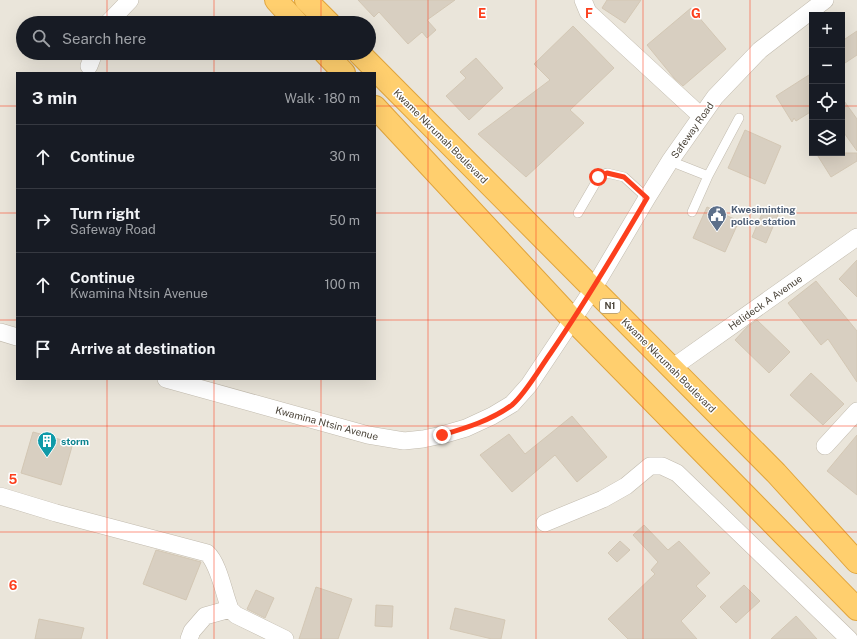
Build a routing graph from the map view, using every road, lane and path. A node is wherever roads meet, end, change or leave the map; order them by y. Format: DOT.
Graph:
graph roads {
  1 [pos="130,0"];
  2 [pos="276,0"];
  3 [pos="306,0"];
  4 [pos="583,0"];
  5 [pos="825,0"];
  6 [pos="115,16"];
  7 [pos="291,16"];
  8 [pos="322,16"];
  9 [pos="332,60"];
  10 [pos="366,60"];
  11 [pos="343,72"];
  12 [pos="376,108"];
  13 [pos="701,116"];
  14 [pos="740,118"];
  15 [pos="670,161"];
  16 [pos="708,176"];
  17 [pos="647,198"];
  18 [pos="692,212"];
  19 [pos="578,213"];
  20 [pos="857,237"];
  21 [pos="593,289"];
  22 [pos="573,320"];
  23 [pos="0,332"];
  24 [pos="16,337"];
  25 [pos="672,368"];
  26 [pos="170,380"];
  27 [pos="857,411"];
  28 [pos="825,446"];
  29 [pos="0,496"];
  30 [pos="545,523"];
  31 [pos="857,562"];
  32 [pos="230,609"];
  33 [pos="857,610"];
  34 [pos="189,639"];
  35 [pos="285,639"];
  36 [pos="848,639"];
  1 -- 6 [label="street"];
  2 -- 7 [label="highway"];
  3 -- 8 [label="highway"];
  4 -- 13 [label="street"];
  5 -- 13 [label="street, Safeway Road"];
  9 -- 11 [label="highway"];
  10 -- 21 [label="highway, Kwame Nkrumah Boulevard / N1"];
  12 -- 22 [label="highway"];
  13 -- 15 [label="street, Safeway Road"];
  14 -- 16 [label="lane"];
  15 -- 16 [label="lane"];
  15 -- 17 [label="street, Safeway Road"];
  16 -- 18 [label="lane"];
  17 -- 19 [label="lane"];
  17 -- 21 [label="street, Safeway Road"];
  20 -- 25 [label="street, Helideck A Avenue"];
  21 -- 22 [label="street, Kwamina Ntsin Avenue"];
  21 -- 25 [label="highway, Kwame Nkrumah Boulevard / N1"];
  22 -- 26 [label="street, Kwamina Ntsin Avenue"];
  22 -- 33 [label="highway"];
  23 -- 24 [label="street"];
  25 -- 31 [label="highway, Kwame Nkrumah Boulevard / N1"];
  27 -- 28 [label="street"];
  29 -- 32 [label="street"];
  30 -- 36 [label="street"];
  32 -- 34 [label="street"];
  32 -- 35 [label="street"];
}
